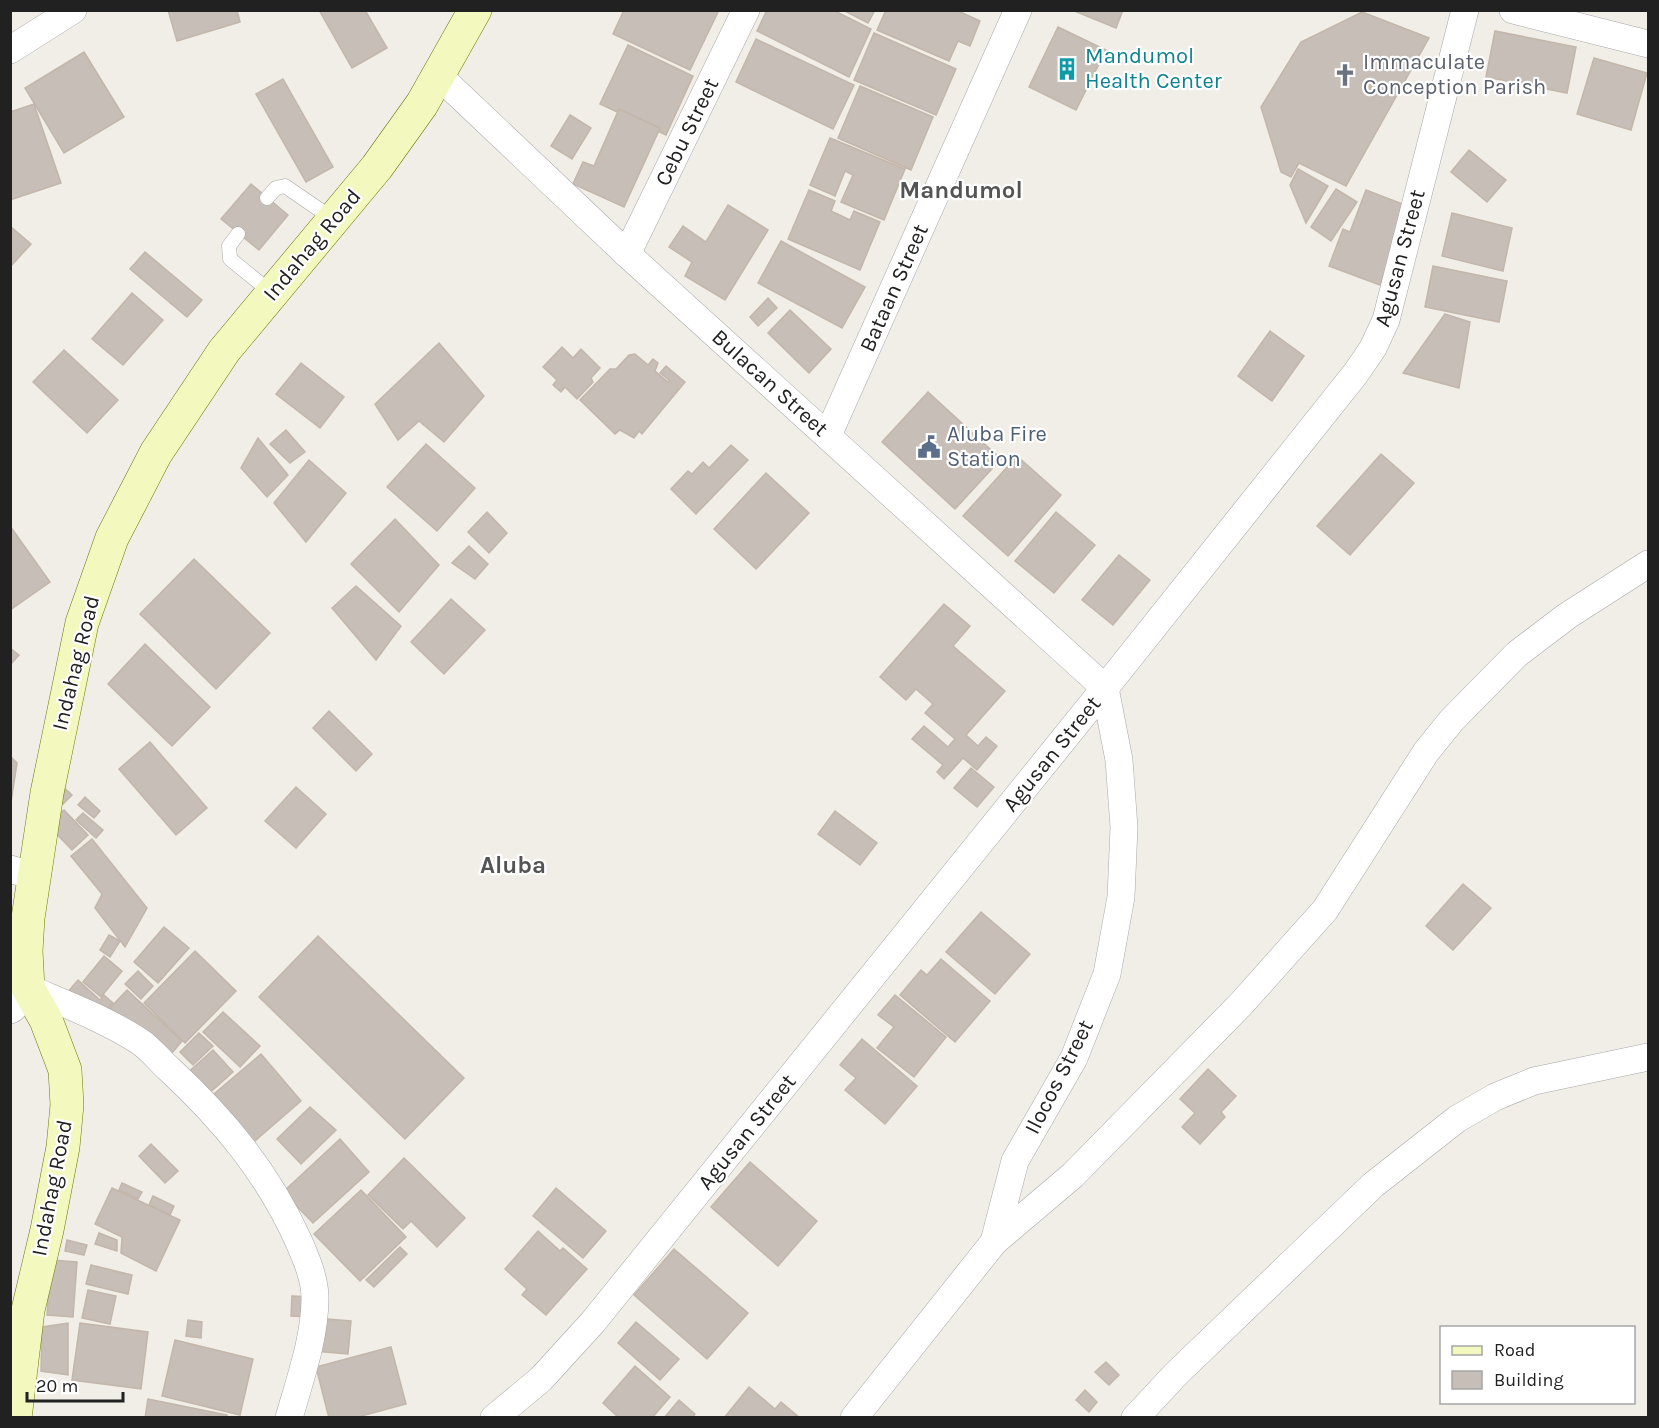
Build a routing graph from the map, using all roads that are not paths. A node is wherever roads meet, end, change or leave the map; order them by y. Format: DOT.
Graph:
graph roads {
  1 [pos="73,10"];
  2 [pos="475,10"];
  3 [pos="746,10"];
  4 [pos="1018,10"];
  5 [pos="1465,10"];
  6 [pos="1513,10"];
  7 [pos="1648,44"];
  8 [pos="10,50"];
  9 [pos="438,75"];
  10 [pos="267,198"];
  11 [pos="333,219"];
  12 [pos="238,234"];
  13 [pos="627,254"];
  14 [pos="272,293"];
  15 [pos="828,435"];
  16 [pos="1648,564"];
  17 [pos="1105,688"];
  18 [pos="22,873"];
  19 [pos="19,998"];
  20 [pos="1648,1057"];
  21 [pos="994,1242"];
  22 [pos="15,1418"];
  23 [pos="289,1418"];
  24 [pos="494,1418"];
  25 [pos="854,1418"];
  26 [pos="1135,1418"];
  1 -- 8 [label="street"];
  2 -- 9 [label="main road, Indahag Road"];
  3 -- 13 [label="street, Cebu Street"];
  4 -- 15 [label="street, Bataan Street"];
  5 -- 17 [label="street, Agusan Street"];
  6 -- 7 [label="street"];
  9 -- 11 [label="main road, Indahag Road"];
  9 -- 13 [label="street, Bulacan Street"];
  10 -- 11 [label="lane"];
  11 -- 14 [label="main road, Indahag Road"];
  12 -- 14 [label="lane"];
  13 -- 15 [label="street, Bulacan Street"];
  14 -- 18 [label="main road, Indahag Road"];
  15 -- 17 [label="street, Bulacan Street"];
  16 -- 21 [label="street"];
  17 -- 21 [label="street, Ilocos Street"];
  17 -- 24 [label="street, Agusan Street"];
  18 -- 19 [label="main road, Indahag Road"];
  19 -- 22 [label="main road, Indahag Road"];
  19 -- 23 [label="street"];
  20 -- 26 [label="street"];
  21 -- 25 [label="street, Ilocos Street"];
}
